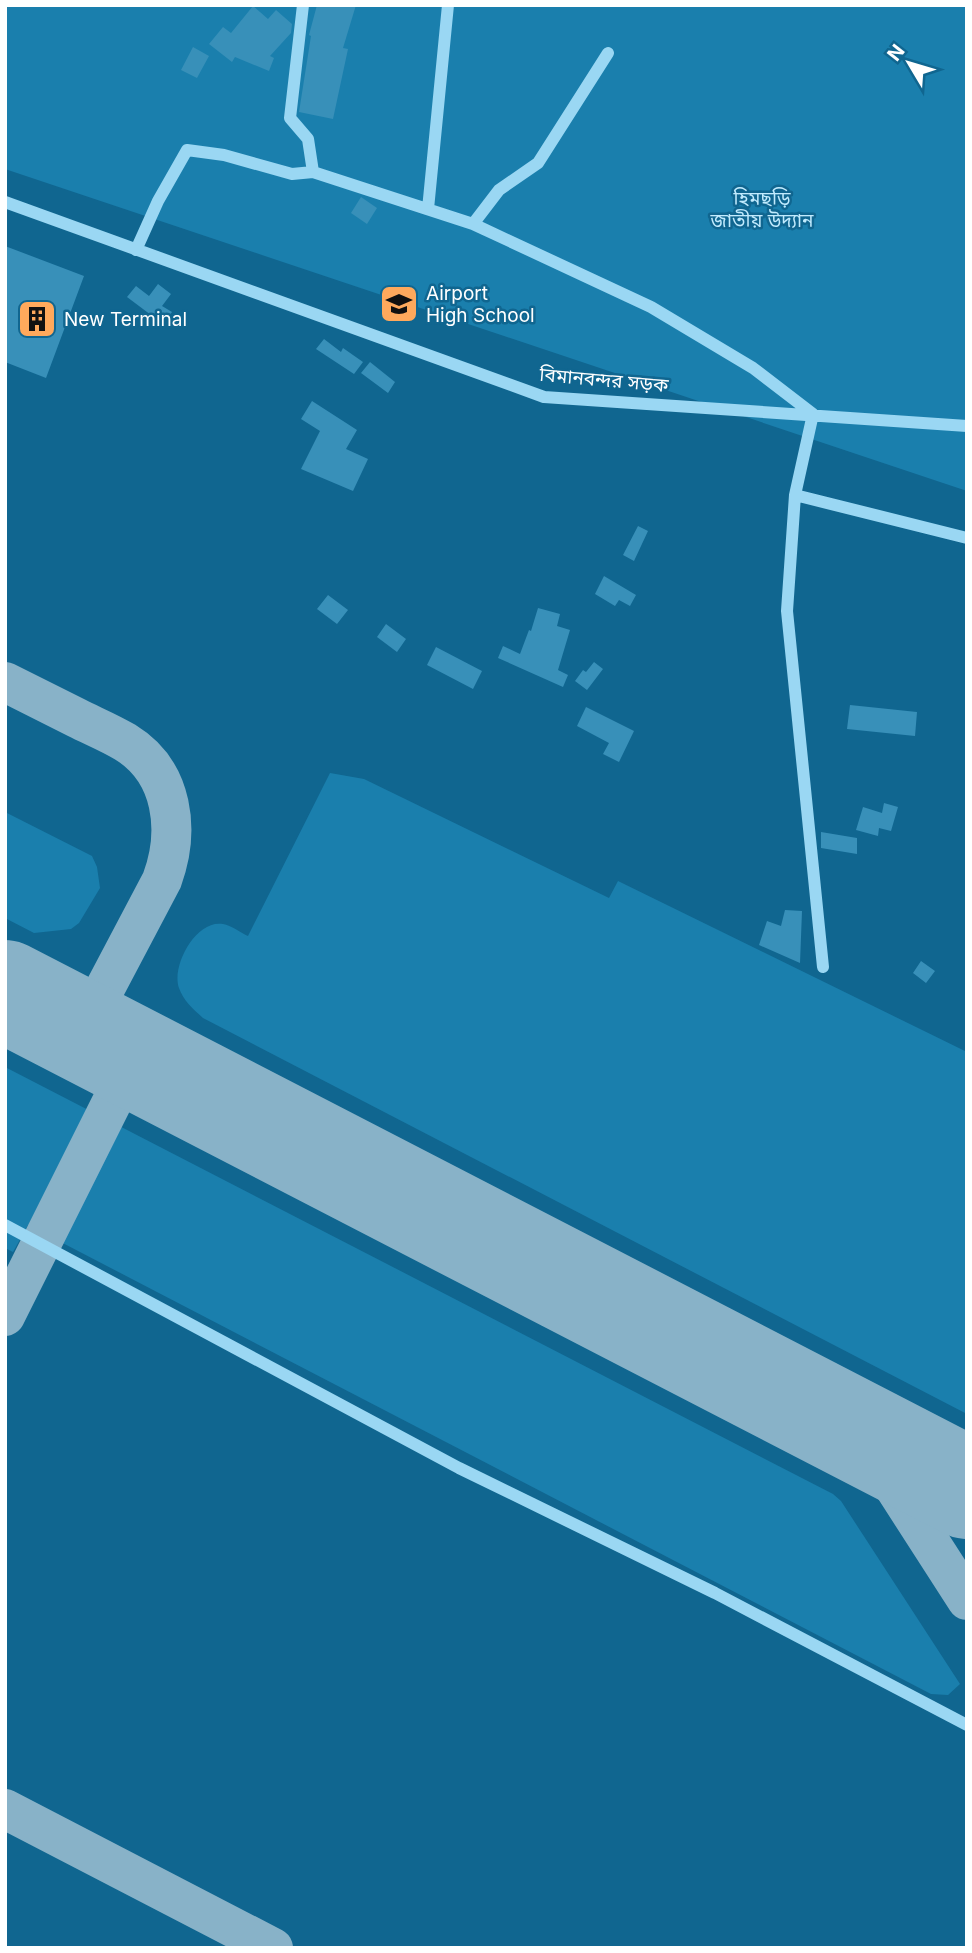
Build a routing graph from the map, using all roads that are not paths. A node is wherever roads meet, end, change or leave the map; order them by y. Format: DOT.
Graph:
graph roads {
  1 [pos="303,5"];
  2 [pos="448,5"];
  3 [pos="608,53"];
  4 [pos="313,172"];
  5 [pos="5,202"];
  6 [pos="428,209"];
  7 [pos="473,224"];
  8 [pos="136,250"];
  9 [pos="813,414"];
  10 [pos="967,426"];
  11 [pos="794,495"];
  12 [pos="967,538"];
  13 [pos="823,967"];
  14 [pos="5,1225"];
  15 [pos="967,1725"];
  1 -- 4 [label="street"];
  2 -- 6 [label="street"];
  3 -- 7 [label="street"];
  4 -- 6 [label="street"];
  4 -- 8 [label="street"];
  5 -- 8 [label="street, বিমানবন্দর সড়ক"];
  6 -- 7 [label="street"];
  7 -- 9 [label="street"];
  8 -- 9 [label="street, বিমানবন্দর সড়ক"];
  9 -- 10 [label="street, বিমানবন্দর সড়ক"];
  9 -- 11 [label="street"];
  11 -- 12 [label="street"];
  11 -- 13 [label="street"];
  14 -- 15 [label="street"];
}
